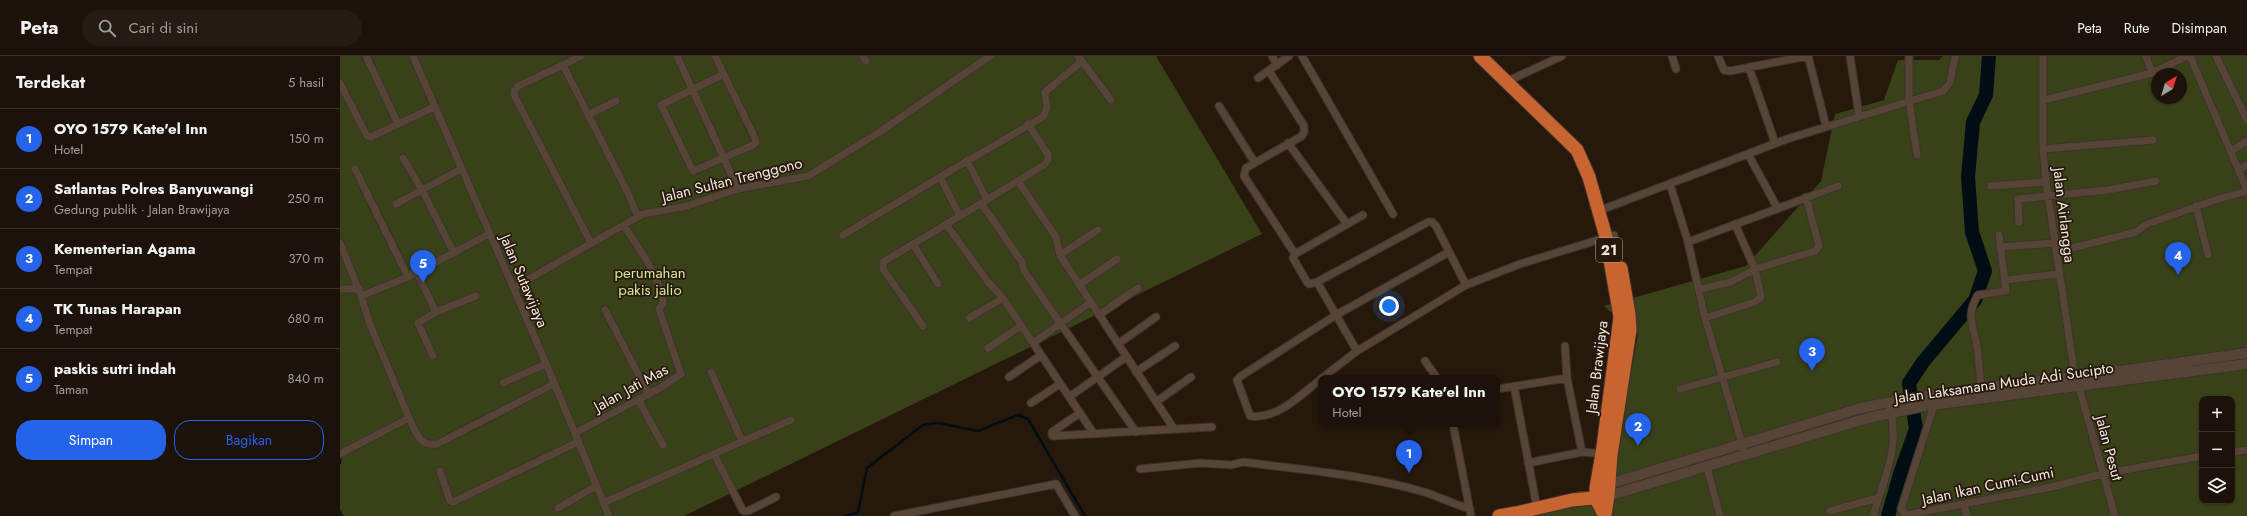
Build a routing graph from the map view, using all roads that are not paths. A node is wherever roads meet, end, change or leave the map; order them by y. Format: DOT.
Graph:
graph roads {
  1 [pos="366,56"];
  2 [pos="413,56"];
  3 [pos="581,56"];
  4 [pos="677,56"];
  5 [pos="715,56"];
  6 [pos="990,56"];
  7 [pos="1272,56"];
  8 [pos="1289,56"];
  9 [pos="1302,56"];
  10 [pos="1480,56"];
  11 [pos="1488,56"];
  12 [pos="1562,56"];
  13 [pos="1672,56"];
  14 [pos="1718,56"];
  15 [pos="1808,56"];
  16 [pos="1850,56"];
  17 [pos="1909,56"];
  18 [pos="1955,56"];
  19 [pos="2043,56"];
  20 [pos="2146,56"];
  21 [pos="2189,56"];
  22 [pos="2216,56"];
  23 [pos="1080,59"];
  24 [pos="563,64"];
  25 [pos="1277,65"];
  26 [pos="1749,67"];
  27 [pos="2163,68"];
  28 [pos="1676,69"];
  29 [pos="2151,70"];
  30 [pos="1269,71"];
  31 [pos="2151,73"];
  32 [pos="724,74"];
  33 [pos="1258,78"];
  34 [pos="1512,79"];
  35 [pos="340,83"];
  36 [pos="692,88"];
  37 [pos="1110,100"];
  38 [pos="1910,100"];
  39 [pos="2044,100"];
  40 [pos="616,101"];
  41 [pos="434,106"];
  42 [pos="1219,106"];
  43 [pos="588,115"];
  44 [pos="1859,116"];
  45 [pos="2247,120"];
  46 [pos="398,124"];
  47 [pos="1028,124"];
  48 [pos="1826,126"];
  49 [pos="2153,140"];
  50 [pos="2247,141"];
  51 [pos="1288,143"];
  52 [pos="1775,143"];
  53 [pos="2044,149"];
  54 [pos="2230,152"];
  55 [pos="1748,154"];
  56 [pos="1917,155"];
  57 [pos="724,156"];
  58 [pos="403,158"];
  59 [pos="967,160"];
  60 [pos="1255,163"];
  61 [pos="2247,165"];
  62 [pos="356,169"];
  63 [pos="461,169"];
  64 [pos="2238,170"];
  65 [pos="940,177"];
  66 [pos="1018,181"];
  67 [pos="2156,181"];
  68 [pos="2046,182"];
  69 [pos="1670,184"];
  70 [pos="1838,186"];
  71 [pos="1991,186"];
  72 [pos="738,189"];
  73 [pos="422,190"];
  74 [pos="2247,190"];
  75 [pos="1806,197"];
  76 [pos="2050,198"];
  77 [pos="984,202"];
  78 [pos="396,204"];
  79 [pos="2196,206"];
  80 [pos="1606,208"];
  81 [pos="1778,209"];
  82 [pos="1393,214"];
  83 [pos="1362,215"];
  84 [pos="960,216"];
  85 [pos="638,217"];
  86 [pos="2019,222"];
  87 [pos="946,224"];
  88 [pos="1347,224"];
  89 [pos="1735,224"];
  90 [pos="623,225"];
  91 [pos="1098,230"];
  92 [pos="489,234"];
  93 [pos="843,235"];
  94 [pos="1999,235"];
  95 [pos="1610,236"];
  96 [pos="1688,242"];
  97 [pos="340,243"];
  98 [pos="591,243"];
  99 [pos="2055,243"];
  100 [pos="913,244"];
  101 [pos="2000,247"];
  102 [pos="1449,252"];
  103 [pos="2056,252"];
  104 [pos="454,253"];
  105 [pos="1295,254"];
  106 [pos="1060,255"];
  107 [pos="2208,255"];
  108 [pos="1117,259"];
  109 [pos="1754,269"];
  110 [pos="417,273"];
  111 [pos="2059,274"];
  112 [pos="408,277"];
  113 [pos="2005,280"];
  114 [pos="1317,282"];
  115 [pos="938,284"];
  116 [pos="1079,285"];
  117 [pos="1466,285"];
  118 [pos="513,288"];
  119 [pos="1138,288"];
  120 [pos="340,289"];
  121 [pos="1700,289"];
  122 [pos="360,292"];
  123 [pos="476,296"];
  124 [pos="1003,298"];
  125 [pos="1090,302"];
  126 [pos="605,310"];
  127 [pos="436,312"];
  128 [pos="1098,315"];
  129 [pos="1336,315"];
  130 [pos="1156,317"];
  131 [pos="970,318"];
  132 [pos="1705,318"];
  133 [pos="1061,324"];
  134 [pos="923,326"];
  135 [pos="1021,326"];
  136 [pos="1033,343"];
  137 [pos="1118,344"];
  138 [pos="1175,346"];
  139 [pos="1565,346"];
  140 [pos="988,348"];
  141 [pos="1357,351"];
  142 [pos="2247,353"];
  143 [pos="1041,355"];
  144 [pos="432,356"];
  145 [pos="1126,357"];
  146 [pos="1425,361"];
  147 [pos="1777,362"];
  148 [pos="546,364"];
  149 [pos="2247,364"];
  150 [pos="711,372"];
  151 [pos="1136,372"];
  152 [pos="1325,375"];
  153 [pos="1435,375"];
  154 [pos="1008,377"];
  155 [pos="1098,377"];
  156 [pos="1191,377"];
  157 [pos="1722,377"];
  158 [pos="2075,377"];
  159 [pos="1566,378"];
  160 [pos="1318,380"];
  161 [pos="503,383"];
  162 [pos="554,384"];
  163 [pos="1060,384"];
  164 [pos="1514,386"];
  165 [pos="2079,387"];
  166 [pos="1500,388"];
  167 [pos="1981,388"];
  168 [pos="1680,389"];
  169 [pos="1937,394"];
  170 [pos="649,395"];
  171 [pos="1069,397"];
  172 [pos="639,401"];
  173 [pos="1156,402"];
  174 [pos="1890,402"];
  175 [pos="1031,403"];
  176 [pos="1929,406"];
  177 [pos="1080,413"];
  178 [pos="1895,413"];
  179 [pos="409,418"];
  180 [pos="790,420"];
  181 [pos="1212,427"];
  182 [pos="1455,427"];
  183 [pos="1174,430"];
  184 [pos="1136,432"];
  185 [pos="574,433"];
  186 [pos="1094,434"];
  187 [pos="742,441"];
  188 [pos="578,442"];
  189 [pos="1742,443"];
  190 [pos="663,445"];
  191 [pos="2247,450"];
  192 [pos="1582,452"];
  193 [pos="2235,452"];
  194 [pos="341,454"];
  195 [pos="714,454"];
  196 [pos="1745,454"];
  197 [pos="1606,455"];
  198 [pos="2199,457"];
  199 [pos="1528,463"];
  200 [pos="1707,467"];
  201 [pos="1140,468"];
  202 [pos="440,471"];
  203 [pos="2102,474"];
  204 [pos="596,486"];
  205 [pos="1602,492"];
  206 [pos="776,497"];
  207 [pos="1878,498"];
  208 [pos="604,504"];
  209 [pos="1964,504"];
  210 [pos="558,508"];
  211 [pos="1538,508"];
  212 [pos="1830,511"];
  213 [pos="1470,513"];
  214 [pos="1514,515"];
  215 [pos="1605,515"];
  216 [pos="609,516"];
  217 [pos="894,516"];
  218 [pos="1075,516"];
  219 [pos="1499,516"];
  220 [pos="1720,516"];
  221 [pos="1873,516"];
  222 [pos="1967,516"];
  223 [pos="2115,516"];
  1 -- 46 [label="street"];
  2 -- 41 [label="street, Jalan Sutawijaya"];
  3 -- 24 [label="street"];
  4 -- 36 [label="street"];
  5 -- 32 [label="street"];
  6 -- 72 [label="street, Jalan Sultan Trenggono"];
  7 -- 25 [label="street"];
  8 -- 25 [label="street"];
  9 -- 82 [label="street"];
  10 -- 95 [label="highway, Jalan Brawijaya / 21"];
  11 -- 34 [label="highway, Jalan Brawijaya / 21"];
  12 -- 34 [label="street"];
  13 -- 28 [label="street"];
  14 -- 26 [label="street"];
  15 -- 26 [label="street"];
  15 -- 48 [label="street"];
  16 -- 44 [label="street"];
  17 -- 38 [label="street"];
  18 -- 38 [label="street"];
  19 -- 39 [label="street, Jalan Airlangga"];
  20 -- 29 [label="street"];
  21 -- 27 [label="street"];
  21 -- 54 [label="street"];
  22 -- 45 [label="street"];
  23 -- 37 [label="street"];
  23 -- 47 [label="street"];
  24 -- 43 [label="street"];
  24 -- 98 [label="street"];
  25 -- 30 [label="street"];
  26 -- 52 [label="street"];
  30 -- 33 [label="street"];
  30 -- 51 [label="street"];
  31 -- 39 [label="street"];
  32 -- 36 [label="street"];
  32 -- 57 [label="street"];
  34 -- 80 [label="highway, Jalan Brawijaya / 21"];
  35 -- 46 [label="street"];
  36 -- 57 [label="street"];
  36 -- 57 [label="street"];
  38 -- 44 [label="street"];
  38 -- 56 [label="street"];
  39 -- 53 [label="street, Jalan Airlangga"];
  40 -- 43 [label="street"];
  41 -- 46 [label="street"];
  41 -- 63 [label="street, Jalan Sutawijaya"];
  42 -- 60 [label="street"];
  43 -- 85 [label="street"];
  44 -- 48 [label="street"];
  47 -- 59 [label="street"];
  47 -- 66 [label="street"];
  48 -- 52 [label="street"];
  49 -- 53 [label="street"];
  50 -- 54 [label="street"];
  51 -- 60 [label="street"];
  51 -- 88 [label="street"];
  52 -- 55 [label="street"];
  53 -- 68 [label="street, Jalan Airlangga"];
  54 -- 64 [label="street"];
  55 -- 69 [label="street"];
  55 -- 81 [label="street"];
  57 -- 72 [label="street"];
  58 -- 73 [label="street"];
  59 -- 65 [label="street"];
  59 -- 77 [label="street"];
  60 -- 105 [label="street"];
  61 -- 64 [label="street"];
  62 -- 112 [label="street"];
  63 -- 73 [label="street"];
  63 -- 92 [label="street, Jalan Sutawijaya"];
  64 -- 74 [label="street"];
  65 -- 84 [label="street"];
  65 -- 93 [label="street"];
  66 -- 77 [label="street"];
  66 -- 106 [label="street"];
  67 -- 76 [label="street"];
  68 -- 71 [label="street"];
  68 -- 76 [label="street, Jalan Airlangga"];
  69 -- 80 [label="street"];
  69 -- 96 [label="street"];
  70 -- 75 [label="street"];
  72 -- 85 [label="street, Jalan Sultan Trenggono"];
  73 -- 78 [label="street"];
  73 -- 104 [label="street"];
  74 -- 79 [label="street"];
  75 -- 81 [label="street"];
  75 -- 109 [label="street"];
  76 -- 86 [label="street"];
  76 -- 99 [label="street, Jalan Airlangga"];
  77 -- 84 [label="street"];
  77 -- 133 [label="street"];
  79 -- 103 [label="street"];
  79 -- 107 [label="street"];
  80 -- 95 [label="highway, Jalan Brawijaya / 21"];
  81 -- 89 [label="street"];
  83 -- 88 [label="street"];
  84 -- 87 [label="street"];
  85 -- 90 [label="street, Jalan Sultan Trenggono"];
  87 -- 100 [label="street"];
  87 -- 124 [label="street"];
  88 -- 105 [label="street"];
  89 -- 96 [label="street"];
  89 -- 109 [label="street"];
  90 -- 98 [label="street, Jalan Sultan Trenggono"];
  90 -- 170 [label="street, Jalan Jati Mas"];
  91 -- 106 [label="street"];
  92 -- 104 [label="street"];
  92 -- 118 [label="street, Jalan Sutawijaya"];
  94 -- 101 [label="street"];
  95 -- 117 [label="street"];
  95 -- 197 [label="highway, Jalan Brawijaya / 21"];
  96 -- 121 [label="street"];
  97 -- 122 [label="street"];
  98 -- 118 [label="street, Jalan Sultan Trenggono"];
  99 -- 101 [label="street"];
  99 -- 103 [label="street, Jalan Airlangga"];
  100 -- 115 [label="street"];
  100 -- 134 [label="street"];
  101 -- 113 [label="street"];
  102 -- 114 [label="street"];
  102 -- 117 [label="street"];
  102 -- 129 [label="street"];
  103 -- 111 [label="street, Jalan Airlangga"];
  104 -- 110 [label="street"];
  105 -- 114 [label="street"];
  106 -- 116 [label="street"];
  108 -- 116 [label="street"];
  109 -- 121 [label="street"];
  109 -- 132 [label="street"];
  110 -- 112 [label="street"];
  110 -- 127 [label="street"];
  111 -- 113 [label="street"];
  111 -- 158 [label="street, Jalan Airlangga"];
  112 -- 122 [label="street"];
  113 -- 167 [label="street"];
  114 -- 129 [label="street"];
  116 -- 125 [label="street"];
  117 -- 141 [label="street"];
  118 -- 148 [label="street, Jalan Sutawijaya"];
  119 -- 128 [label="street"];
  120 -- 122 [label="street"];
  121 -- 132 [label="street"];
  122 -- 179 [label="street"];
  123 -- 127 [label="street"];
  124 -- 131 [label="street"];
  124 -- 135 [label="street"];
  125 -- 128 [label="street"];
  125 -- 133 [label="street"];
  126 -- 170 [label="street"];
  127 -- 144 [label="street"];
  128 -- 137 [label="street"];
  129 -- 141 [label="street"];
  129 -- 160 [label="street"];
  130 -- 137 [label="street"];
  132 -- 157 [label="street"];
  133 -- 136 [label="street"];
  133 -- 155 [label="street"];
  135 -- 136 [label="street"];
  135 -- 140 [label="street"];
  136 -- 143 [label="street"];
  137 -- 145 [label="street"];
  138 -- 151 [label="street"];
  139 -- 159 [label="street"];
  141 -- 152 [label="street"];
  142 -- 158 [label="main road, Jalan Laksamana Muda Adi Sucipto"];
  143 -- 154 [label="street"];
  143 -- 163 [label="street"];
  145 -- 151 [label="street"];
  145 -- 155 [label="street"];
  146 -- 153 [label="street"];
  147 -- 157 [label="street"];
  148 -- 161 [label="street"];
  148 -- 162 [label="street, Jalan Sutawijaya"];
  149 -- 165 [label="main road, Jalan Laksamana Muda Adi Sucipto"];
  150 -- 187 [label="street"];
  151 -- 173 [label="street"];
  155 -- 171 [label="street"];
  155 -- 184 [label="street"];
  156 -- 173 [label="street"];
  157 -- 168 [label="street"];
  157 -- 189 [label="street"];
  158 -- 167 [label="main road, Jalan Laksamana Muda Adi Sucipto"];
  159 -- 164 [label="street"];
  159 -- 192 [label="street"];
  162 -- 179 [label="street"];
  162 -- 185 [label="street, Jalan Sutawijaya"];
  163 -- 171 [label="street"];
  163 -- 175 [label="street"];
  164 -- 166 [label="street"];
  164 -- 199 [label="street"];
  165 -- 176 [label="main road, Jalan Laksamana Muda Adi Sucipto"];
  165 -- 203 [label="street, Jalan Pesut"];
  167 -- 169 [label="main road, Jalan Laksamana Muda Adi Sucipto"];
  169 -- 174 [label="main road, Jalan Laksamana Muda Adi Sucipto"];
  169 -- 176 [label="street, Jalan Ikan Cumi-Cumi"];
  170 -- 172 [label="street, Jalan Jati Mas"];
  171 -- 177 [label="street"];
  172 -- 185 [label="street, Jalan Jati Mas"];
  172 -- 190 [label="street"];
  173 -- 183 [label="street"];
  174 -- 178 [label="street"];
  174 -- 189 [label="main road, Jalan Laksamana Muda Adi Sucipto"];
  176 -- 178 [label="main road, Jalan Laksamana Muda Adi Sucipto"];
  176 -- 209 [label="street, Jalan Ikan Cumi-Cumi"];
  177 -- 186 [label="street"];
  177 -- 186 [label="street"];
  178 -- 196 [label="main road, Jalan Laksamana Muda Adi Sucipto"];
  178 -- 207 [label="street"];
  179 -- 194 [label="street"];
  180 -- 187 [label="street"];
  181 -- 183 [label="street"];
  182 -- 213 [label="street"];
  183 -- 184 [label="street"];
  184 -- 186 [label="street"];
  185 -- 188 [label="street, Jalan Sutawijaya"];
  187 -- 195 [label="street"];
  188 -- 202 [label="street"];
  188 -- 204 [label="street, Jalan Sutawijaya"];
  189 -- 196 [label="street"];
  189 -- 205 [label="main road, Jalan Laksamana Muda Adi Sucipto"];
  191 -- 193 [label="street"];
  192 -- 197 [label="street"];
  192 -- 199 [label="street"];
  195 -- 206 [label="street"];
  195 -- 208 [label="street"];
  196 -- 200 [label="main road, Jalan Laksamana Muda Adi Sucipto"];
  197 -- 205 [label="highway, Jalan Brawijaya / 21"];
  198 -- 203 [label="street, Jalan Ikan Cumi-Cumi"];
  199 -- 211 [label="street"];
  200 -- 205 [label="main road, Jalan Laksamana Muda Adi Sucipto"];
  200 -- 220 [label="street"];
  201 -- 213 [label="street"];
  203 -- 209 [label="street, Jalan Ikan Cumi-Cumi"];
  203 -- 223 [label="street, Jalan Pesut"];
  204 -- 208 [label="street, Jalan Sutawijaya"];
  204 -- 210 [label="street"];
  205 -- 211 [label="highway"];
  205 -- 215 [label="highway, 21"];
  207 -- 212 [label="street"];
  207 -- 221 [label="street"];
  208 -- 216 [label="street, Jalan Sutawijaya"];
  209 -- 222 [label="street"];
  211 -- 214 [label="highway"];
  214 -- 219 [label="highway"];
  217 -- 218 [label="street"];
}
